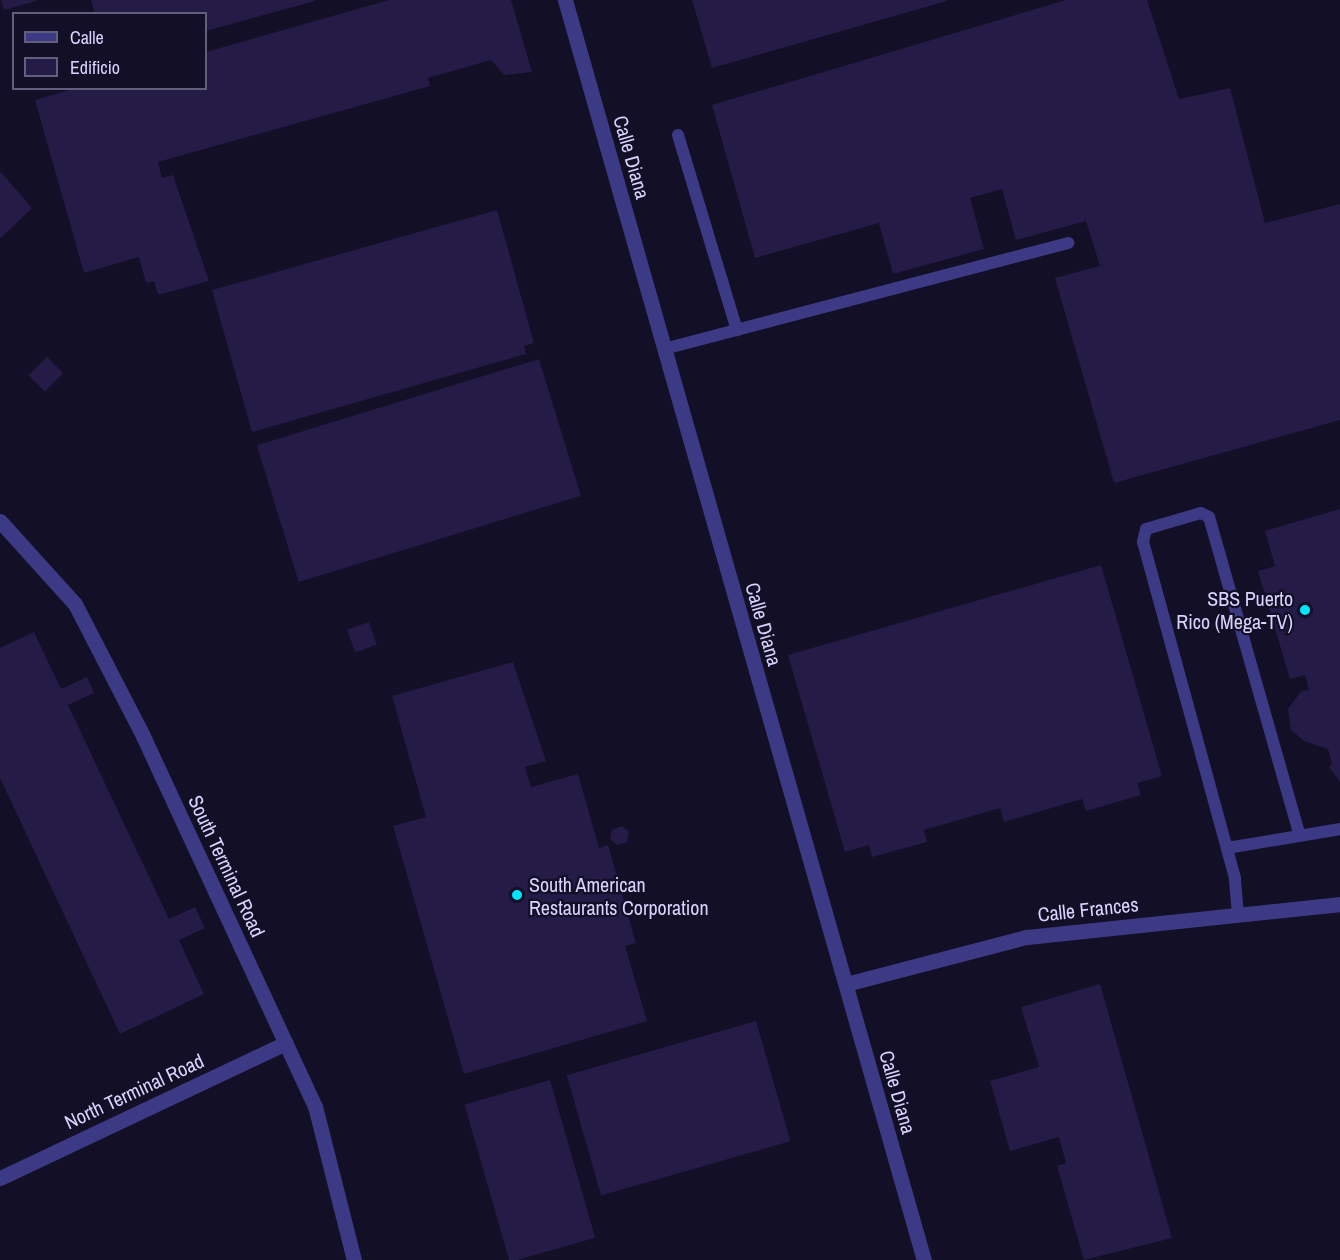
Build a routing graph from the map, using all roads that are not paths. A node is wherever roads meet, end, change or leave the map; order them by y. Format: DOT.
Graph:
graph roads {
  1 [pos="565,0"];
  2 [pos="678,135"];
  3 [pos="1068,243"];
  4 [pos="736,330"];
  5 [pos="664,349"];
  6 [pos="0,521"];
  7 [pos="1340,829"];
  8 [pos="1299,833"];
  9 [pos="1227,848"];
  10 [pos="1340,904"];
  11 [pos="1238,915"];
  12 [pos="846,984"];
  13 [pos="286,1043"];
  14 [pos="0,1178"];
  15 [pos="354,1260"];
  16 [pos="924,1260"];
  1 -- 5 [label="street, Calle Diana"];
  2 -- 4 [label="lane"];
  3 -- 4 [label="lane"];
  4 -- 5 [label="lane"];
  5 -- 12 [label="street, Calle Diana"];
  6 -- 13 [label="street, South Terminal Road"];
  7 -- 8 [label="lane"];
  8 -- 9 [label="lane"];
  8 -- 9 [label="lane"];
  9 -- 11 [label="lane"];
  10 -- 11 [label="street, Calle Frances"];
  11 -- 12 [label="street, Calle Frances"];
  12 -- 16 [label="street, Calle Diana"];
  13 -- 14 [label="street, North Terminal Road"];
  13 -- 15 [label="street, South Terminal Road"];
}
